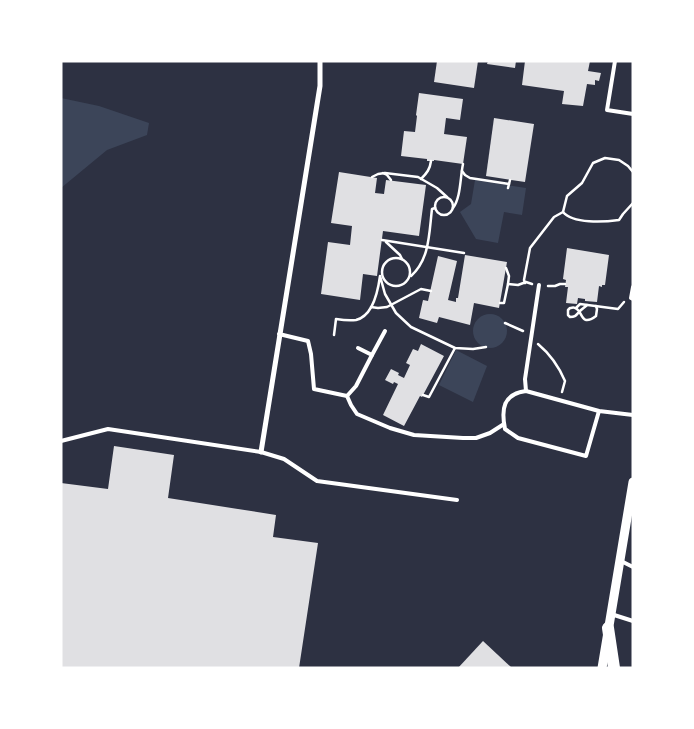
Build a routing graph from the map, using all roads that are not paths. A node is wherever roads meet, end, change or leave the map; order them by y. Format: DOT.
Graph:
graph roads {
  1 [pos="320,61"];
  2 [pos="615,61"];
  3 [pos="633,114"];
  4 [pos="539,285"];
  5 [pos="633,288"];
  6 [pos="633,298"];
  7 [pos="384,331"];
  8 [pos="279,334"];
  9 [pos="358,348"];
  10 [pos="372,355"];
  11 [pos="526,391"];
  12 [pos="347,396"];
  13 [pos="599,411"];
  14 [pos="633,415"];
  15 [pos="504,424"];
  16 [pos="61,441"];
  17 [pos="261,452"];
  18 [pos="633,482"];
  19 [pos="457,500"];
  20 [pos="619,560"];
  21 [pos="633,567"];
  22 [pos="611,614"];
  23 [pos="633,622"];
  24 [pos="608,628"];
  25 [pos="602,668"];
  26 [pos="614,668"];
  1 -- 8 [label="street"];
  2 -- 3 [label="lane"];
  4 -- 11 [label="lane"];
  5 -- 6 [label="lane"];
  7 -- 10 [label="lane"];
  8 -- 12 [label="lane"];
  8 -- 17 [label="street"];
  9 -- 10 [label="lane"];
  10 -- 12 [label="lane"];
  11 -- 13 [label="lane"];
  11 -- 15 [label="lane"];
  12 -- 15 [label="lane"];
  13 -- 14 [label="lane"];
  13 -- 15 [label="lane"];
  16 -- 17 [label="lane"];
  17 -- 19 [label="lane"];
  18 -- 20 [label="street"];
  20 -- 21 [label="lane"];
  20 -- 22 [label="street"];
  22 -- 23 [label="lane"];
  22 -- 24 [label="street"];
  24 -- 25 [label="street"];
  24 -- 26 [label="main road"];
}
